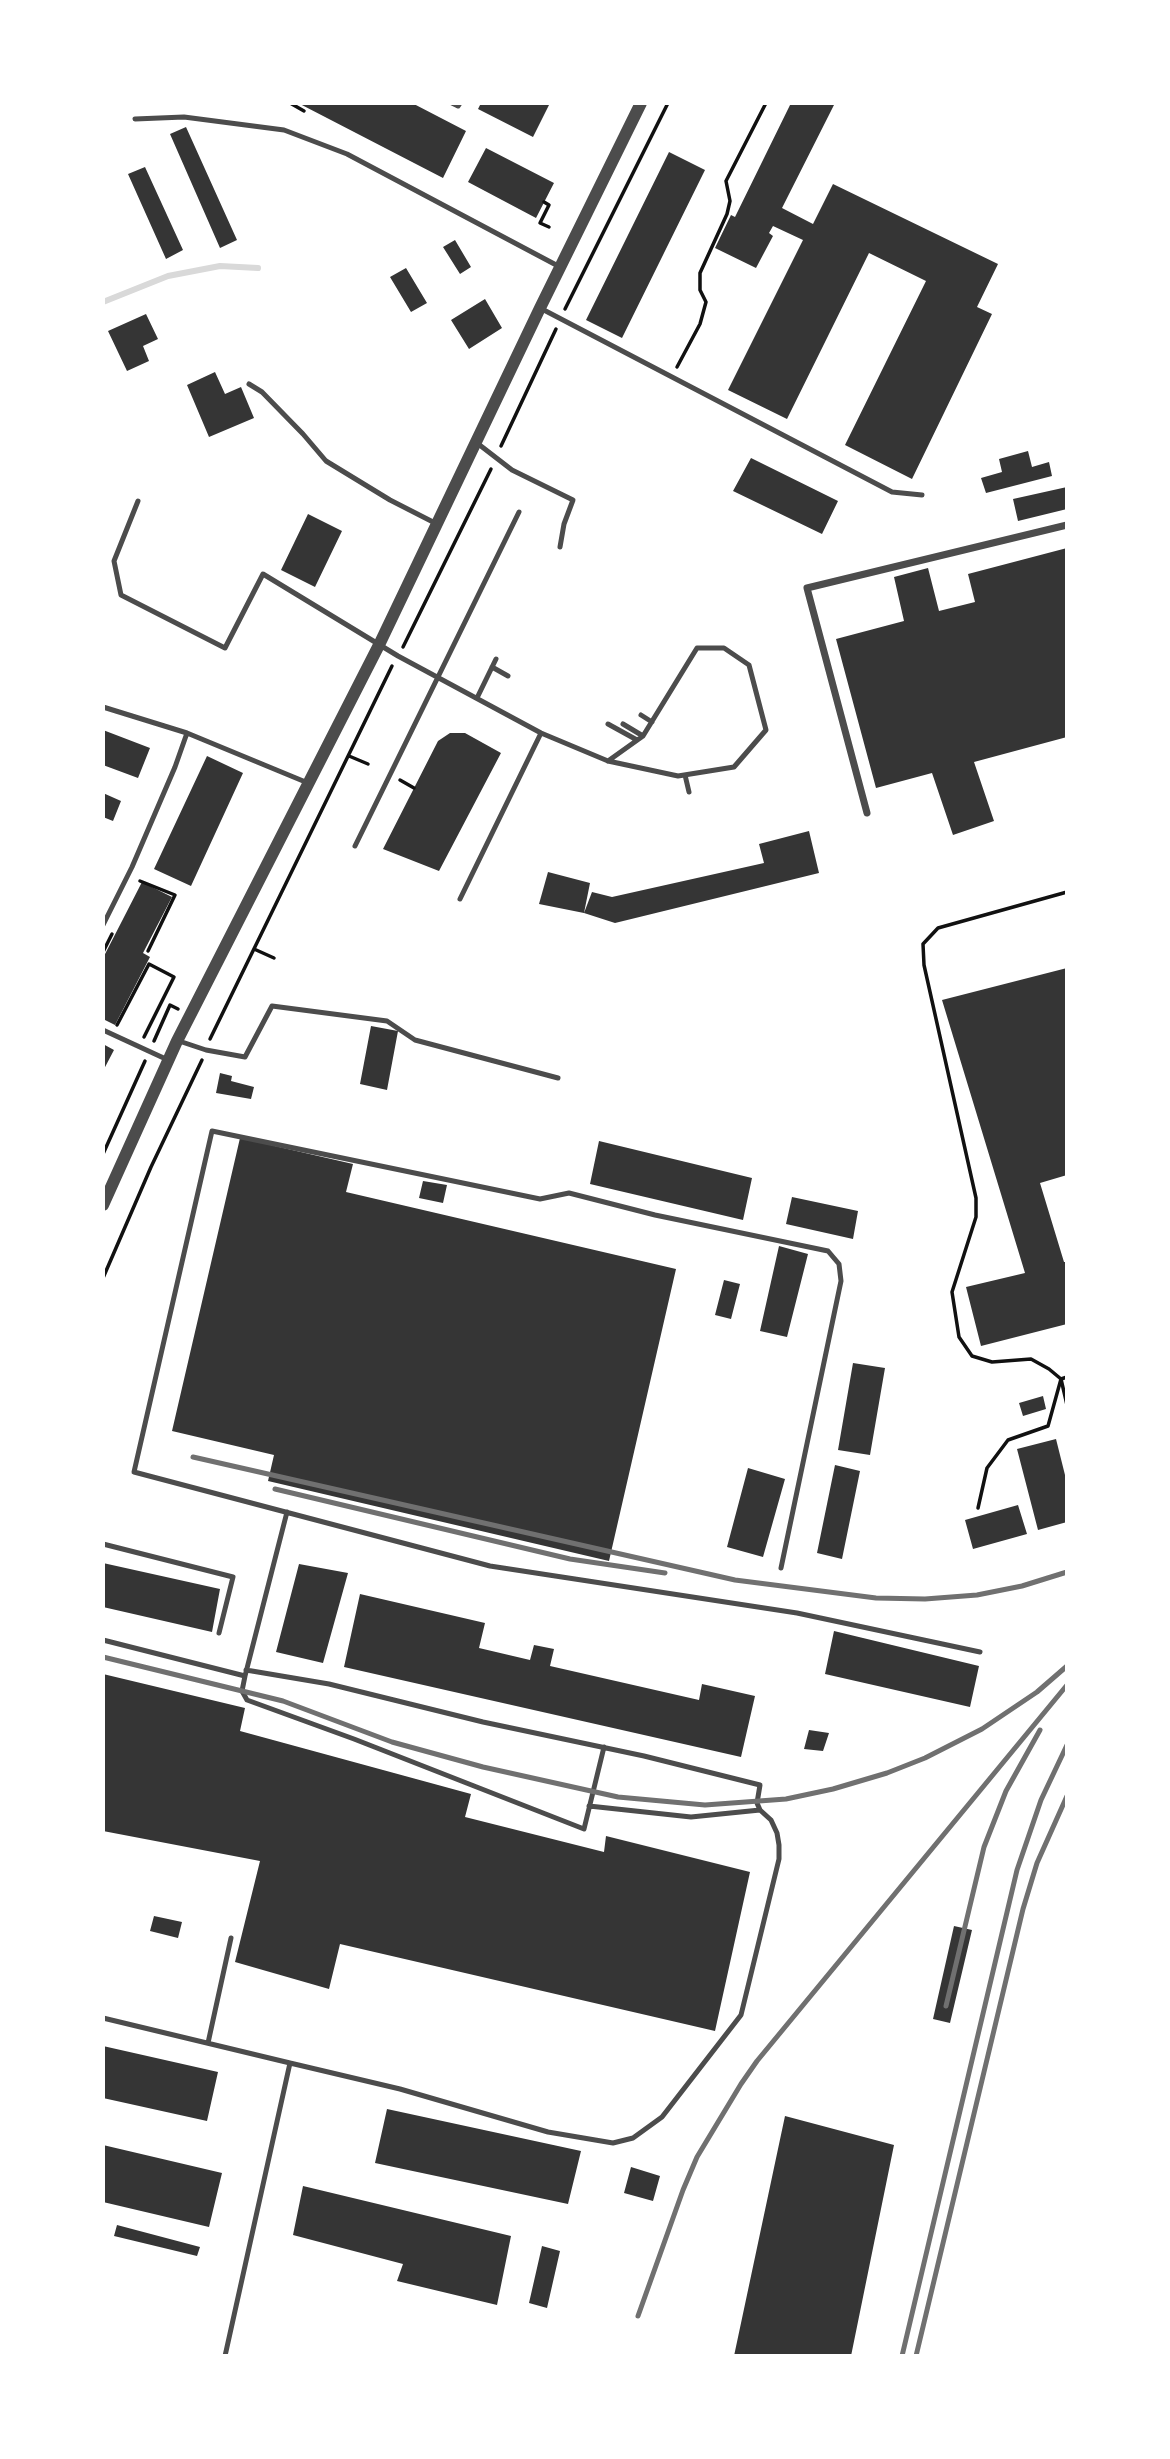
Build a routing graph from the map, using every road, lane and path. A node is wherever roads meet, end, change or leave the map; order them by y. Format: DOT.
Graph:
graph roads {
  1 [pos="290,103"];
  2 [pos="452,103"];
  3 [pos="460,103"];
  4 [pos="641,103"];
  5 [pos="668,103"];
  6 [pos="766,103"];
  7 [pos="304,111"];
  8 [pos="135,119"];
  9 [pos="544,202"];
  10 [pos="549,228"];
  11 [pos="560,267"];
  12 [pos="568,302"];
  13 [pos="540,308"];
  14 [pos="554,334"];
  15 [pos="671,378"];
  16 [pos="249,384"];
  17 [pos="505,436"];
  18 [pos="475,442"];
  19 [pos="489,473"];
  20 [pos="922,495"];
  21 [pos="138,501"];
  22 [pos="519,512"];
  23 [pos="436,524"];
  24 [pos="1067,524"];
  25 [pos="561,547"];
  26 [pos="407,640"];
  27 [pos="379,645"];
  28 [pos="496,659"];
  29 [pos="492,667"];
  30 [pos="390,671"];
  31 [pos="508,676"];
  32 [pos="438,677"];
  33 [pos="477,698"];
  34 [pos="103,707"];
  35 [pos="641,715"];
  36 [pos="652,722"];
  37 [pos="608,724"];
  38 [pos="623,724"];
  39 [pos="187,733"];
  40 [pos="541,733"];
  41 [pos="643,736"];
  42 [pos="636,740"];
  43 [pos="349,756"];
  44 [pos="608,761"];
  45 [pos="368,764"];
  46 [pos="685,775"];
  47 [pos="398,779"];
  48 [pos="308,783"];
  49 [pos="414,788"];
  50 [pos="689,792"];
  51 [pos="867,813"];
  52 [pos="355,846"];
  53 [pos="136,884"];
  54 [pos="1067,892"];
  55 [pos="460,899"];
  56 [pos="103,925"];
  57 [pos="114,930"];
  58 [pos="254,949"];
  59 [pos="148,951"];
  60 [pos="103,952"];
  61 [pos="274,958"];
  62 [pos="170,1005"];
  63 [pos="114,1027"];
  64 [pos="215,1027"];
  65 [pos="103,1030"];
  66 [pos="156,1037"];
  67 [pos="177,1041"];
  68 [pos="139,1047"];
  69 [pos="169,1060"];
  70 [pos="199,1068"];
  71 [pos="141,1070"];
  72 [pos="558,1078"];
  73 [pos="103,1154"];
  74 [pos="103,1205"];
  75 [pos="103,1278"];
  76 [pos="1067,1377"];
  77 [pos="1061,1379"];
  78 [pos="1067,1405"];
  79 [pos="978,1508"];
  80 [pos="287,1512"];
  81 [pos="103,1544"];
  82 [pos="781,1568"];
  83 [pos="219,1633"];
  84 [pos="103,1640"];
  85 [pos="980,1652"];
  86 [pos="245,1673"];
  87 [pos="604,1747"];
  88 [pos="589,1805"];
  89 [pos="760,1810"];
  90 [pos="230,1938"];
  91 [pos="103,2018"];
  92 [pos="208,2043"];
  93 [pos="290,2063"];
  94 [pos="225,2356"];
  1 -- 7 [label="path"];
  2 -- 3 [label="lane"];
  4 -- 11 [label="street"];
  5 -- 12 [label="path"];
  6 -- 15 [label="path"];
  8 -- 11 [label="lane"];
  9 -- 10 [label="path"];
  11 -- 13 [label="street"];
  13 -- 15 [label="lane"];
  13 -- 18 [label="street"];
  14 -- 17 [label="path"];
  15 -- 20 [label="lane"];
  16 -- 23 [label="lane"];
  18 -- 23 [label="street"];
  18 -- 25 [label="lane"];
  19 -- 26 [label="path"];
  21 -- 27 [label="lane"];
  22 -- 32 [label="lane"];
  23 -- 27 [label="street"];
  24 -- 51 [label="street"];
  27 -- 32 [label="lane"];
  27 -- 48 [label="street"];
  28 -- 29 [label="lane"];
  29 -- 31 [label="lane"];
  29 -- 33 [label="lane"];
  30 -- 43 [label="path"];
  32 -- 33 [label="lane"];
  32 -- 52 [label="lane"];
  33 -- 40 [label="lane"];
  34 -- 39 [label="lane"];
  35 -- 36 [label="lane"];
  36 -- 41 [label="lane"];
  36 -- 46 [label="lane"];
  37 -- 42 [label="lane"];
  38 -- 41 [label="lane"];
  39 -- 48 [label="lane"];
  39 -- 56 [label="lane"];
  40 -- 44 [label="lane"];
  40 -- 55 [label="lane"];
  41 -- 42 [label="lane"];
  42 -- 44 [label="lane"];
  43 -- 45 [label="path"];
  43 -- 58 [label="path"];
  44 -- 46 [label="lane"];
  46 -- 50 [label="lane"];
  47 -- 49 [label="path"];
  48 -- 67 [label="street"];
  53 -- 59 [label="path"];
  54 -- 77 [label="path"];
  57 -- 60 [label="path"];
  58 -- 61 [label="path"];
  58 -- 64 [label="path"];
  62 -- 66 [label="path"];
  63 -- 68 [label="path"];
  65 -- 68 [label="lane"];
  67 -- 69 [label="street"];
  67 -- 72 [label="lane"];
  68 -- 69 [label="lane"];
  69 -- 74 [label="street"];
  70 -- 75 [label="path"];
  71 -- 73 [label="path"];
  76 -- 77 [label="path"];
  77 -- 78 [label="path"];
  77 -- 79 [label="path"];
  80 -- 82 [label="lane"];
  80 -- 85 [label="lane"];
  80 -- 86 [label="lane"];
  81 -- 83 [label="lane"];
  84 -- 86 [label="lane"];
  86 -- 87 [label="lane"];
  86 -- 88 [label="lane"];
  87 -- 88 [label="lane"];
  87 -- 89 [label="lane"];
  88 -- 89 [label="lane"];
  89 -- 93 [label="lane"];
  90 -- 92 [label="lane"];
  91 -- 92 [label="lane"];
  92 -- 93 [label="lane"];
  93 -- 94 [label="lane"];
}
